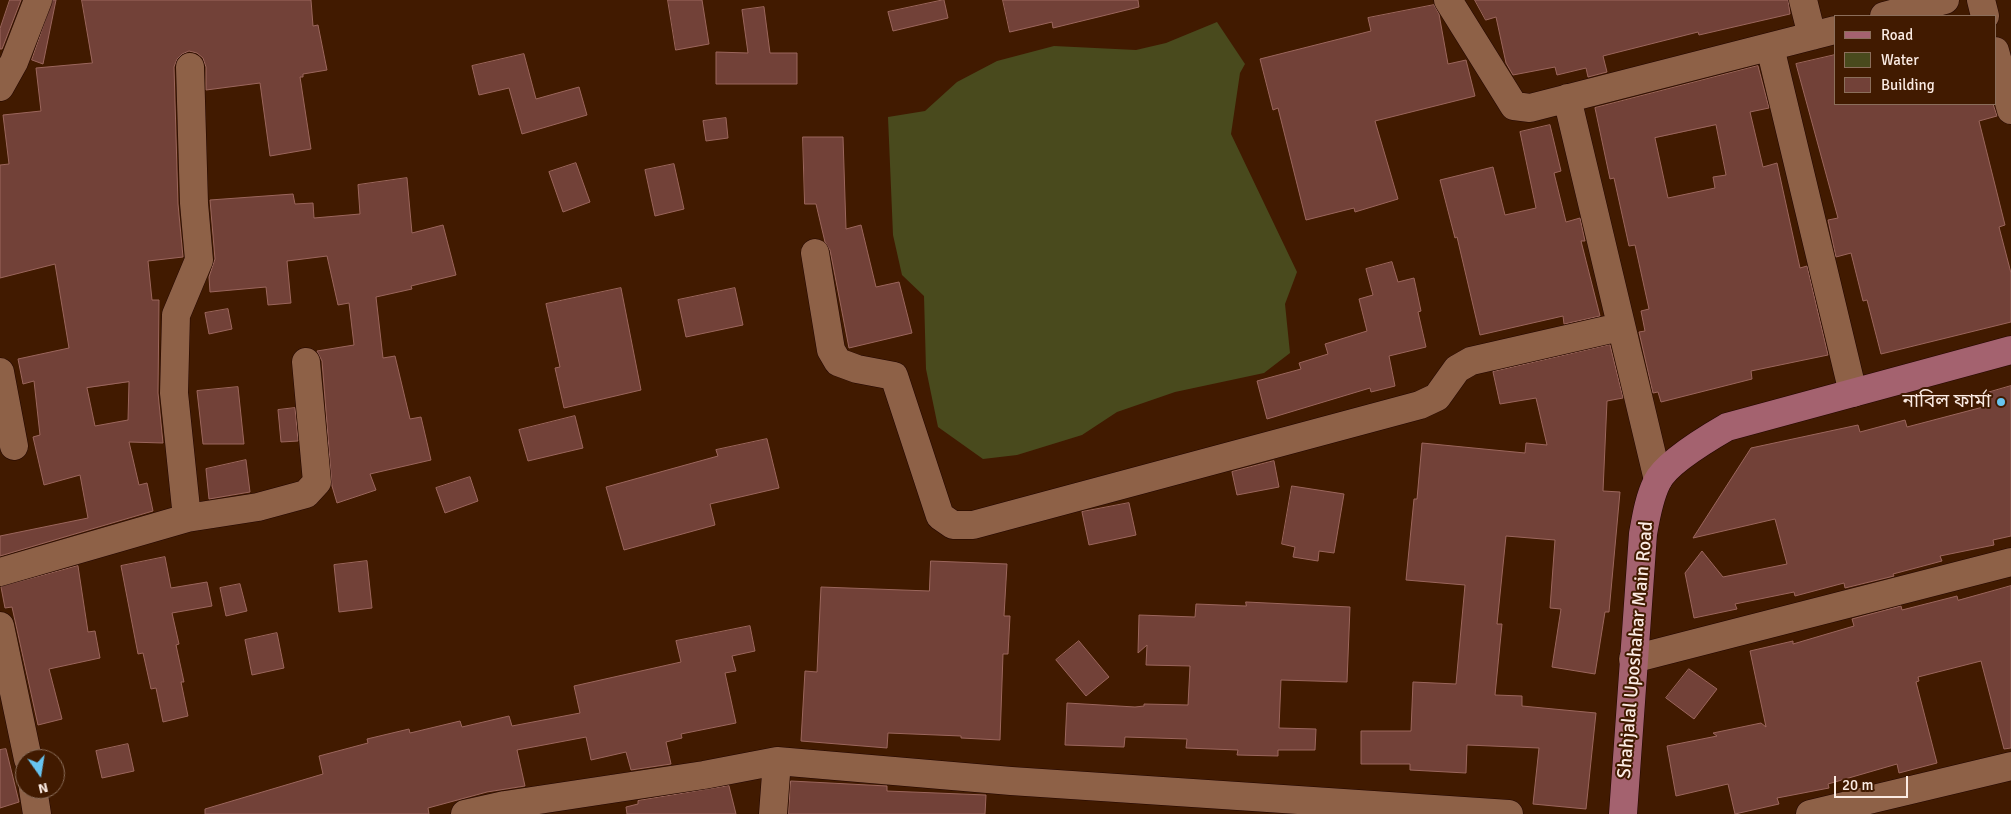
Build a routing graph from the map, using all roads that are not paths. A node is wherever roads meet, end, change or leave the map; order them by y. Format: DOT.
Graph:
graph roads {
  1 [pos="38,0"];
  2 [pos="1448,0"];
  3 [pos="1802,0"];
  4 [pos="1945,0"];
  5 [pos="1981,0"];
  6 [pos="1888,15"];
  7 [pos="1985,15"];
  8 [pos="1823,33"];
  9 [pos="1770,47"];
  10 [pos="1996,55"];
  11 [pos="190,67"];
  12 [pos="0,87"];
  13 [pos="1567,98"];
  14 [pos="2011,110"];
  15 [pos="815,253"];
  16 [pos="1620,328"];
  17 [pos="2011,350"];
  18 [pos="306,362"];
  19 [pos="0,372"];
  20 [pos="1853,393"];
  21 [pos="14,446"];
  22 [pos="1658,480"];
  23 [pos="187,518"];
  24 [pos="2011,562"];
  25 [pos="0,572"];
  26 [pos="0,626"];
  27 [pos="1633,659"];
  28 [pos="26,749"];
  29 [pos="777,761"];
  30 [pos="2011,766"];
  31 [pos="35,799"];
  32 [pos="37,814"];
  33 [pos="465,814"];
  34 [pos="773,814"];
  35 [pos="1509,814"];
  36 [pos="1623,814"];
  37 [pos="1810,814"];
  1 -- 12 [label="street"];
  2 -- 13 [label="street"];
  3 -- 8 [label="street"];
  4 -- 6 [label="street"];
  5 -- 7 [label="street"];
  8 -- 9 [label="street"];
  9 -- 13 [label="street"];
  9 -- 20 [label="street"];
  10 -- 14 [label="street"];
  11 -- 23 [label="street"];
  13 -- 16 [label="street"];
  15 -- 16 [label="street"];
  16 -- 22 [label="street"];
  17 -- 20 [label="main road, Shahjalal Uposhahar Main Road"];
  18 -- 23 [label="street"];
  19 -- 21 [label="street"];
  20 -- 22 [label="main road, Shahjalal Uposhahar Main Road"];
  22 -- 27 [label="main road, Shahjalal Uposhahar Main Road"];
  23 -- 25 [label="street"];
  24 -- 27 [label="street"];
  26 -- 28 [label="street"];
  27 -- 36 [label="main road, Shahjalal Uposhahar Main Road"];
  29 -- 33 [label="street"];
  29 -- 34 [label="street"];
  29 -- 35 [label="street"];
  30 -- 37 [label="street"];
  31 -- 32 [label="street"];
}
